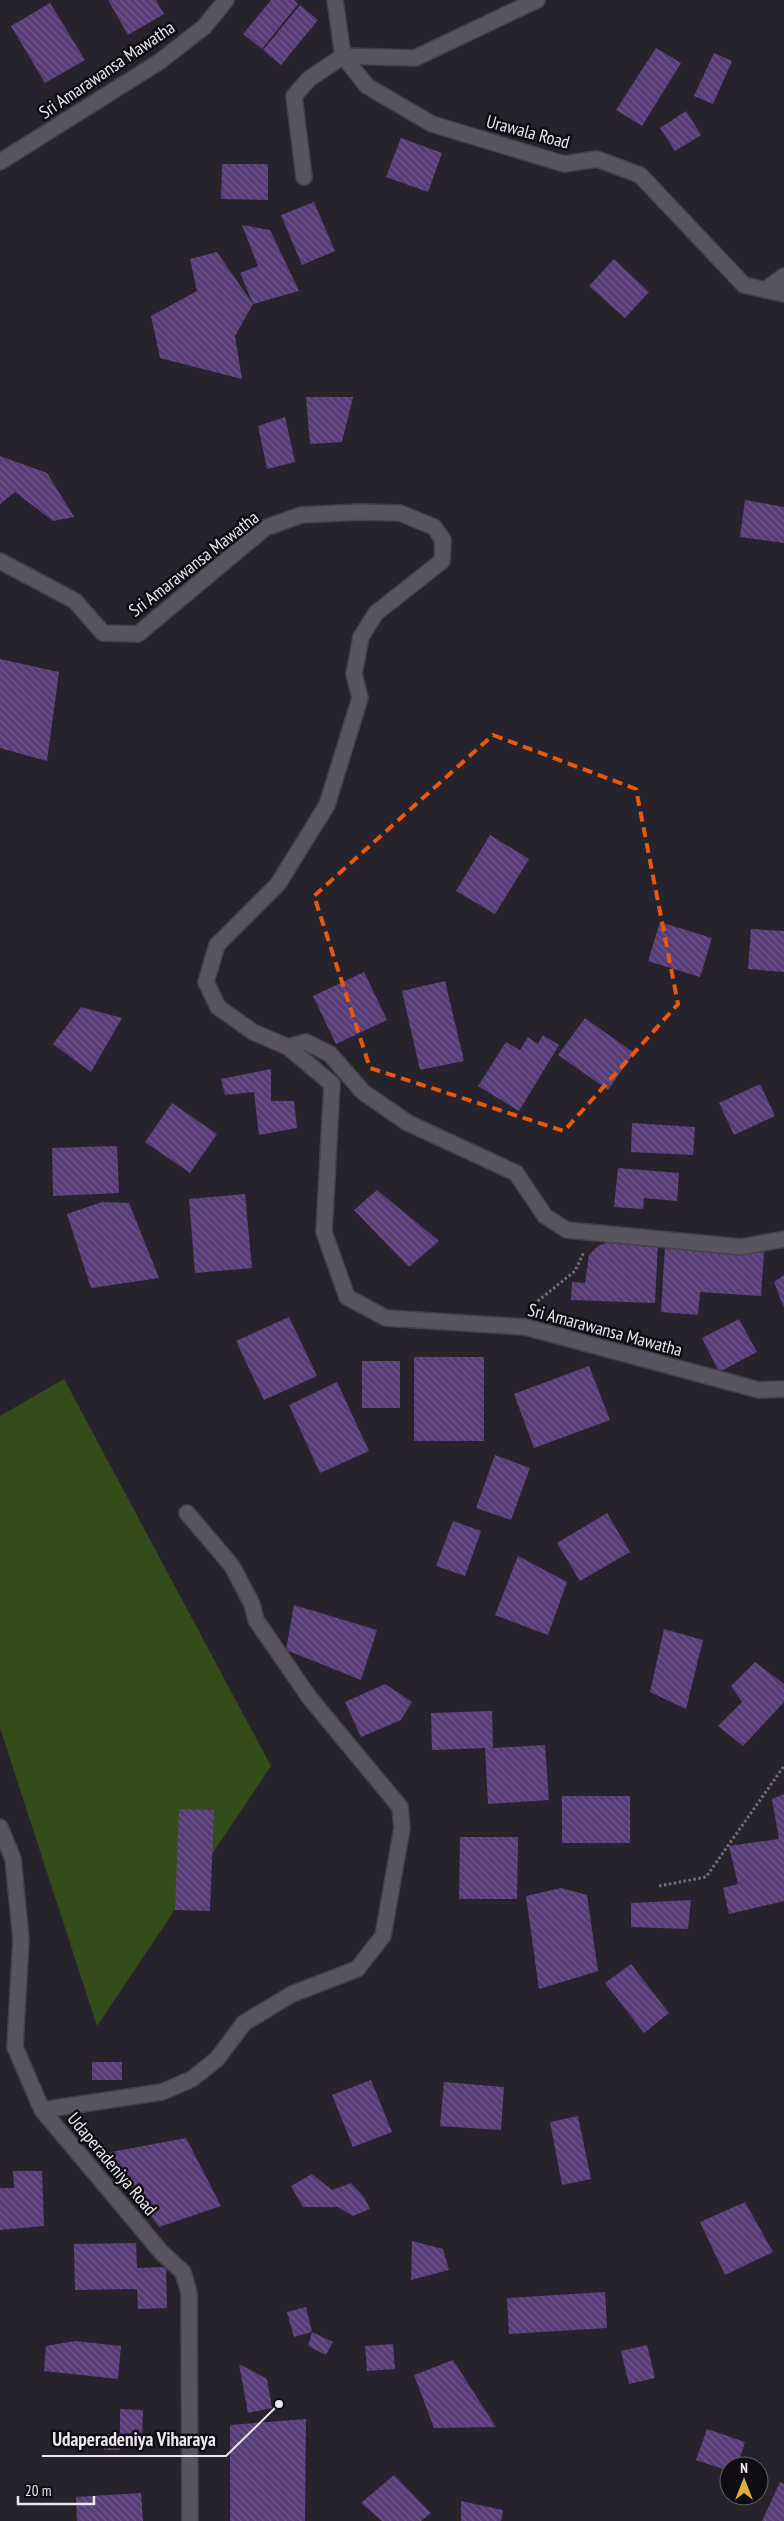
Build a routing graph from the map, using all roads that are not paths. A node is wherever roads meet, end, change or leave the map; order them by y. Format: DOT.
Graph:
graph roads {
  1 [pos="226,0"];
  2 [pos="335,0"];
  3 [pos="537,0"];
  4 [pos="343,56"];
  5 [pos="0,162"];
  6 [pos="304,177"];
  7 [pos="784,276"];
  8 [pos="765,290"];
  9 [pos="784,294"];
  10 [pos="0,562"];
  11 [pos="288,1047"];
  12 [pos="784,1239"];
  13 [pos="784,1389"];
  14 [pos="187,1512"];
  15 [pos="0,1827"];
  16 [pos="42,2110"];
  17 [pos="190,2521"];
  1 -- 5 [label="street, Sri Amarawansa Mawatha"];
  2 -- 4 [label="street"];
  3 -- 4 [label="street"];
  4 -- 6 [label="street"];
  4 -- 8 [label="street, Urawala Road"];
  7 -- 8 [label="street"];
  8 -- 9 [label="street, Urawala Road"];
  10 -- 11 [label="street, Sri Amarawansa Mawatha"];
  11 -- 12 [label="street"];
  11 -- 13 [label="street, Sri Amarawansa Mawatha"];
  14 -- 16 [label="street"];
  15 -- 16 [label="street, Udaperadeniya Road"];
  16 -- 17 [label="street, Udaperadeniya Road"];
}
